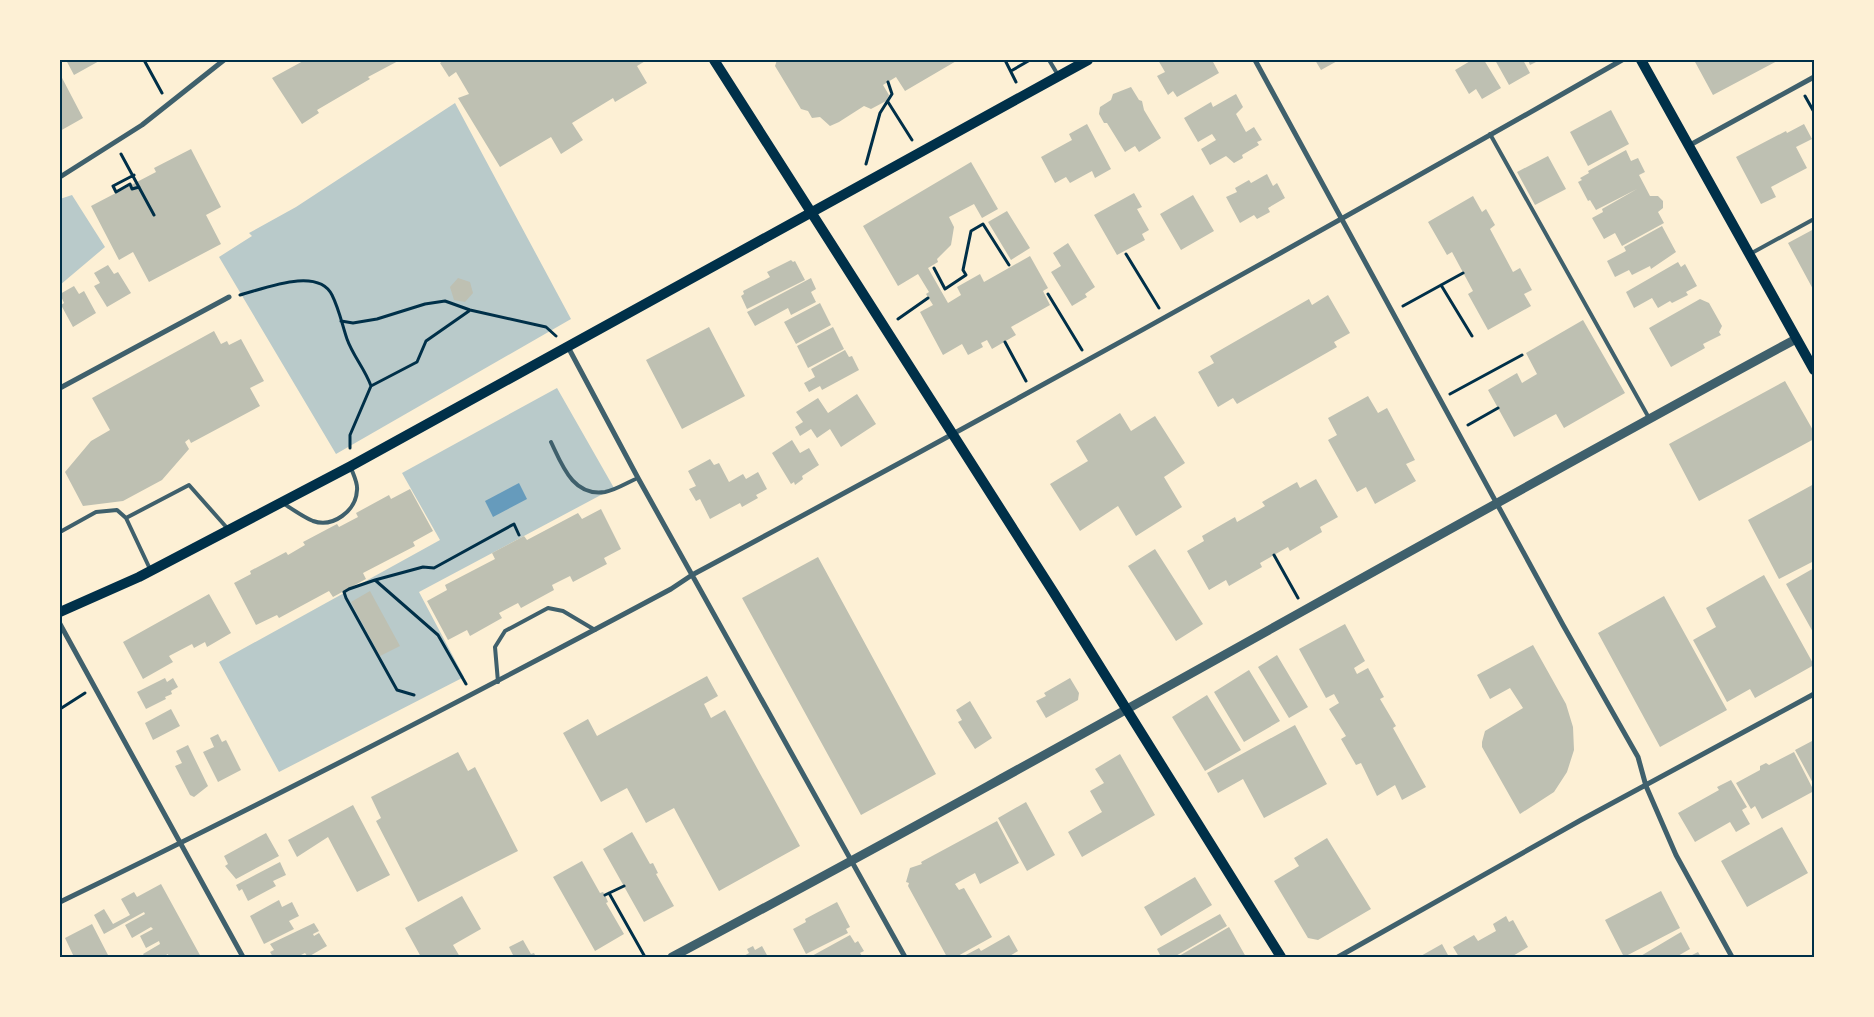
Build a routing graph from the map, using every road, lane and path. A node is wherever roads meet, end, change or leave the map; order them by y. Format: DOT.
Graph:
graph roads {
  1 [pos="144,60"];
  2 [pos="224,60"];
  3 [pos="714,60"];
  4 [pos="1005,60"];
  5 [pos="1030,60"];
  6 [pos="1049,60"];
  7 [pos="1088,60"];
  8 [pos="1255,60"];
  9 [pos="1622,60"];
  10 [pos="1641,60"];
  11 [pos="1011,71"];
  12 [pos="1059,76"];
  13 [pos="1814,77"];
  14 [pos="888,82"];
  15 [pos="157,83"];
  16 [pos="1024,96"];
  17 [pos="888,102"];
  18 [pos="1490,134"];
  19 [pos="115,144"];
  20 [pos="1690,145"];
  21 [pos="920,153"];
  22 [pos="134,175"];
  23 [pos="60,177"];
  24 [pos="139,186"];
  25 [pos="859,186"];
  26 [pos="811,213"];
  27 [pos="154,214"];
  28 [pos="1814,219"];
  29 [pos="1341,220"];
  30 [pos="1126,254"];
  31 [pos="1750,254"];
  32 [pos="1009,265"];
  33 [pos="934,268"];
  34 [pos="1463,272"];
  35 [pos="1441,284"];
  36 [pos="1048,294"];
  37 [pos="229,297"];
  38 [pos="928,298"];
  39 [pos="470,310"];
  40 [pos="1392,312"];
  41 [pos="1164,317"];
  42 [pos="341,321"];
  43 [pos="886,329"];
  44 [pos="1472,336"];
  45 [pos="1796,339"];
  46 [pos="1005,342"];
  47 [pos="568,347"];
  48 [pos="1522,354"];
  49 [pos="1088,359"];
  50 [pos="1814,370"];
  51 [pos="371,386"];
  52 [pos="60,388"];
  53 [pos="1032,390"];
  54 [pos="1440,399"];
  55 [pos="1498,408"];
  56 [pos="1649,419"];
  57 [pos="1458,430"];
  58 [pos="952,435"];
  59 [pos="551,442"];
  60 [pos="351,466"];
  61 [pos="638,478"];
  62 [pos="281,502"];
  63 [pos="1498,502"];
  64 [pos="126,518"];
  65 [pos="228,529"];
  66 [pos="60,532"];
  67 [pos="519,535"];
  68 [pos="1274,555"];
  69 [pos="151,571"];
  70 [pos="692,575"];
  71 [pos="375,580"];
  72 [pos="1305,610"];
  73 [pos="60,612"];
  74 [pos="60,624"];
  75 [pos="595,630"];
  76 [pos="498,682"];
  77 [pos="94,688"];
  78 [pos="414,694"];
  79 [pos="1814,694"];
  80 [pos="472,696"];
  81 [pos="60,708"];
  82 [pos="1125,710"];
  83 [pos="1646,786"];
  84 [pos="180,844"];
  85 [pos="851,860"];
  86 [pos="624,886"];
  87 [pos="60,902"];
  88 [pos="243,957"];
  89 [pos="644,957"];
  90 [pos="672,957"];
  91 [pos="905,957"];
  92 [pos="1281,957"];
  93 [pos="1338,957"];
  94 [pos="1732,957"];
  1 -- 15 [label="path"];
  2 -- 19 [label="street"];
  3 -- 26 [label="main road"];
  4 -- 11 [label="path"];
  5 -- 11 [label="path"];
  6 -- 12 [label="lane"];
  7 -- 12 [label="main road"];
  8 -- 29 [label="street"];
  9 -- 18 [label="street"];
  10 -- 20 [label="main road"];
  11 -- 16 [label="path"];
  12 -- 16 [label="main road"];
  13 -- 20 [label="street"];
  14 -- 17 [label="path"];
  16 -- 21 [label="main road"];
  17 -- 21 [label="path"];
  17 -- 25 [label="path"];
  18 -- 29 [label="street"];
  18 -- 56 [label="lane"];
  19 -- 22 [label="path"];
  19 -- 23 [label="street"];
  20 -- 31 [label="main road"];
  21 -- 25 [label="main road"];
  22 -- 24 [label="path"];
  22 -- 24 [label="path"];
  24 -- 27 [label="path"];
  25 -- 26 [label="main road"];
  26 -- 43 [label="main road"];
  26 -- 47 [label="main road"];
  28 -- 31 [label="lane"];
  29 -- 40 [label="street"];
  29 -- 41 [label="street"];
  30 -- 41 [label="path"];
  31 -- 45 [label="main road"];
  32 -- 33 [label="path"];
  34 -- 35 [label="path"];
  35 -- 40 [label="path"];
  35 -- 44 [label="path"];
  36 -- 49 [label="path"];
  37 -- 42 [label="path"];
  37 -- 52 [label="street"];
  38 -- 43 [label="path"];
  39 -- 42 [label="path"];
  39 -- 47 [label="path"];
  39 -- 51 [label="path"];
  40 -- 54 [label="street"];
  41 -- 49 [label="street"];
  42 -- 51 [label="path"];
  43 -- 58 [label="main road"];
  45 -- 50 [label="main road"];
  45 -- 56 [label="street"];
  46 -- 53 [label="path"];
  47 -- 60 [label="main road"];
  47 -- 61 [label="street"];
  48 -- 54 [label="path"];
  49 -- 53 [label="street"];
  51 -- 60 [label="path"];
  53 -- 58 [label="street"];
  54 -- 57 [label="street"];
  55 -- 57 [label="path"];
  56 -- 63 [label="street"];
  57 -- 63 [label="street"];
  58 -- 70 [label="street"];
  58 -- 82 [label="main road"];
  59 -- 61 [label="lane"];
  60 -- 62 [label="main road"];
  60 -- 62 [label="lane"];
  61 -- 70 [label="street"];
  62 -- 65 [label="main road"];
  63 -- 72 [label="street"];
  63 -- 83 [label="street"];
  64 -- 65 [label="lane"];
  64 -- 66 [label="lane"];
  64 -- 69 [label="lane"];
  65 -- 69 [label="main road"];
  67 -- 71 [label="path"];
  68 -- 72 [label="path"];
  69 -- 73 [label="main road"];
  70 -- 75 [label="street"];
  70 -- 85 [label="street"];
  71 -- 78 [label="path"];
  71 -- 80 [label="path"];
  72 -- 82 [label="street"];
  74 -- 77 [label="street"];
  75 -- 76 [label="street"];
  75 -- 76 [label="lane"];
  76 -- 80 [label="street"];
  77 -- 81 [label="path"];
  77 -- 84 [label="street"];
  79 -- 83 [label="street"];
  80 -- 84 [label="street"];
  82 -- 85 [label="street"];
  82 -- 92 [label="main road"];
  83 -- 93 [label="street"];
  83 -- 94 [label="street"];
  84 -- 87 [label="street"];
  84 -- 88 [label="street"];
  85 -- 90 [label="street"];
  85 -- 91 [label="street"];
  86 -- 89 [label="path"];
}
